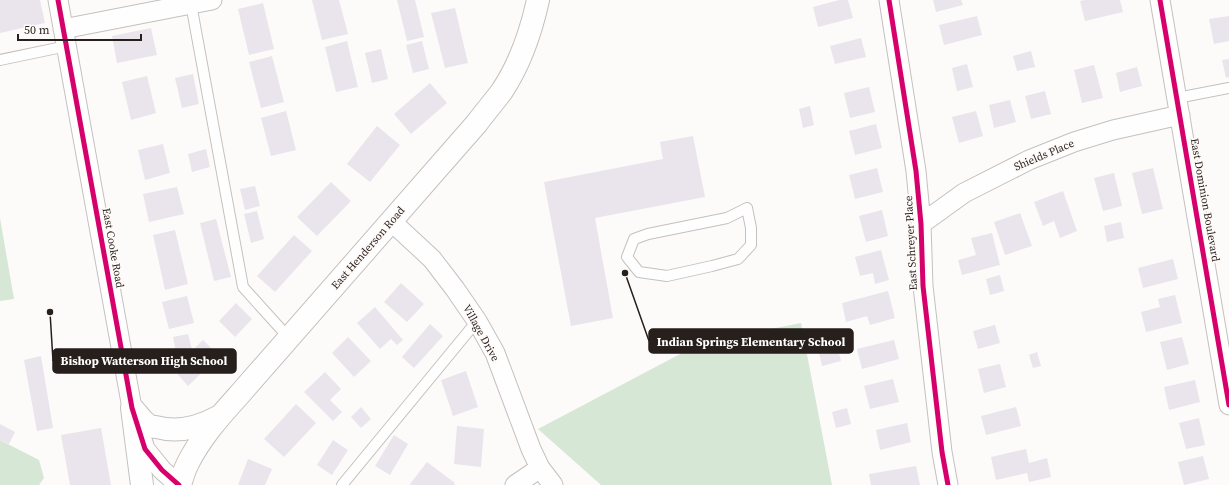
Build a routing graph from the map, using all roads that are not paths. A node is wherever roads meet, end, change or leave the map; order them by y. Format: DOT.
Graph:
graph roads {
  1 [pos="58,0"];
  2 [pos="212,0"];
  3 [pos="538,0"];
  4 [pos="889,0"];
  5 [pos="1160,0"];
  6 [pos="191,4"];
  7 [pos="65,38"];
  8 [pos="0,60"];
  9 [pos="1229,88"];
  10 [pos="1179,107"];
  11 [pos="747,208"];
  12 [pos="391,221"];
  13 [pos="921,224"];
  14 [pos="477,321"];
  15 [pos="289,338"];
  16 [pos="1229,404"];
  17 [pos="132,408"];
  18 [pos="218,417"];
  19 [pos="540,468"];
  20 [pos="142,485"];
  21 [pos="179,485"];
  22 [pos="342,485"];
  23 [pos="515,485"];
  24 [pos="553,485"];
  25 [pos="948,485"];
  1 -- 7 [label="street, East Cooke Road"];
  2 -- 6 [label="street"];
  3 -- 12 [label="main road, East Henderson Road"];
  4 -- 13 [label="street, East Schreyer Place"];
  5 -- 10 [label="street, East Dominion Boulevard"];
  6 -- 7 [label="street"];
  6 -- 15 [label="lane"];
  7 -- 8 [label="lane"];
  7 -- 17 [label="street, East Cooke Road"];
  9 -- 10 [label="lane"];
  10 -- 13 [label="street, Shields Place"];
  10 -- 16 [label="street, East Dominion Boulevard"];
  11 -- 11 [label="lane"];
  12 -- 14 [label="street, Village Drive"];
  12 -- 15 [label="main road, East Henderson Road"];
  13 -- 25 [label="street, East Schreyer Place"];
  14 -- 19 [label="street, Village Drive"];
  14 -- 22 [label="lane"];
  15 -- 18 [label="main road, East Henderson Road"];
  17 -- 18 [label="main road"];
  17 -- 20 [label="main road"];
  17 -- 21 [label="street, East Cooke Road"];
  18 -- 21 [label="main road, East Henderson Road"];
  19 -- 23 [label="street"];
  19 -- 24 [label="street, Village Drive"];
}
